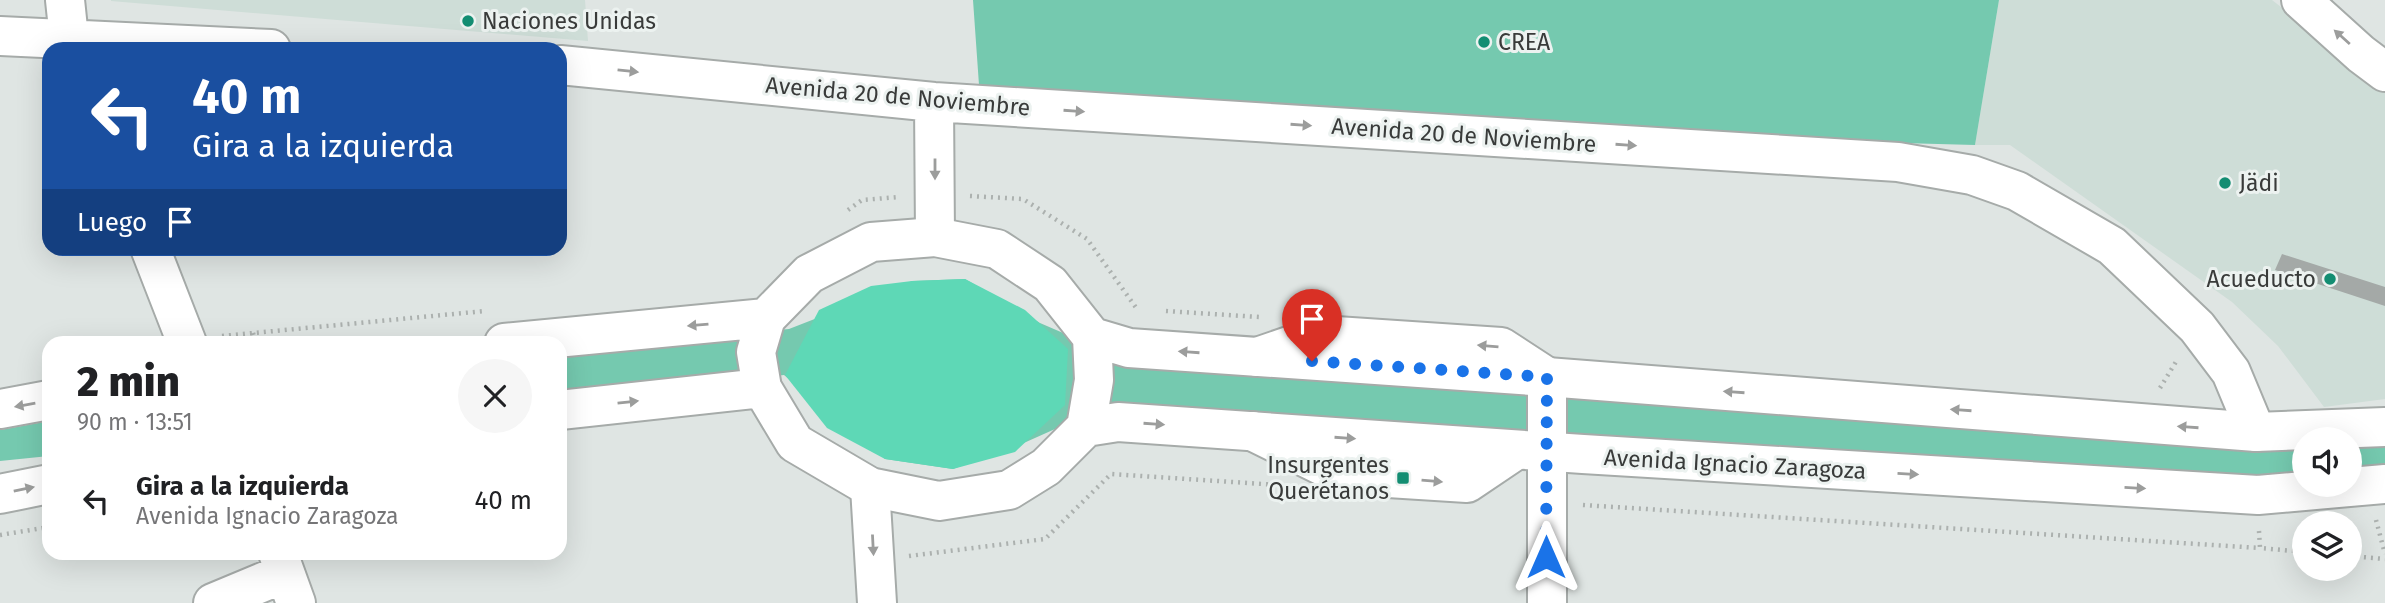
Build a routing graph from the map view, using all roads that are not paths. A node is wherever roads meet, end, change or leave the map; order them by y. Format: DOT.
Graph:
graph roads {
  1 [pos="65,0"];
  2 [pos="2301,0"];
  3 [pos="0,36"];
  4 [pos="61,42"];
  5 [pos="71,42"];
  6 [pos="567,66"];
  7 [pos="2385,72"];
  8 [pos="934,102"];
  9 [pos="935,237"];
  10 [pos="153,256"];
  11 [pos="766,318"];
  12 [pos="496,327"];
  13 [pos="184,336"];
  14 [pos="1092,337"];
  15 [pos="1547,377"];
  16 [pos="762,388"];
  17 [pos="42,401"];
  18 [pos="0,409"];
  19 [pos="567,409"];
  20 [pos="1086,427"];
  21 [pos="2385,427"];
  22 [pos="2256,432"];
  23 [pos="1531,451"];
  24 [pos="42,485"];
  25 [pos="870,487"];
  26 [pos="2379,491"];
  27 [pos="0,494"];
  28 [pos="286,576"];
  29 [pos="213,603"];
  30 [pos="877,603"];
  31 [pos="1547,603"];
  1 -- 5 [label="main road"];
  7 -- 2 [label="main road, one-way"];
  3 -- 4 [label="main road"];
  6 -- 8 [label="main road, Avenida 20 de Noviembre, one-way"];
  8 -- 9 [label="main road, one-way"];
  8 -- 22 [label="main road, Avenida 20 de Noviembre, one-way"];
  9 -- 11 [label="main road"];
  9 -- 14 [label="main road"];
  10 -- 13 [label="main road"];
  11 -- 12 [label="main road, one-way"];
  11 -- 16 [label="main road"];
  15 -- 14 [label="main road, one-way"];
  14 -- 20 [label="main road"];
  22 -- 15 [label="main road, one-way"];
  15 -- 23 [label="main road"];
  19 -- 16 [label="main road, one-way"];
  16 -- 25 [label="main road"];
  17 -- 18 [label="main road, one-way"];
  20 -- 23 [label="main road, Avenida Ignacio Zaragoza, one-way"];
  20 -- 25 [label="main road"];
  21 -- 22 [label="main road"];
  23 -- 26 [label="main road, Avenida Ignacio Zaragoza, one-way"];
  23 -- 31 [label="main road"];
  27 -- 24 [label="main road, one-way"];
  25 -- 30 [label="main road, one-way"];
  28 -- 29 [label="main road"];
}
